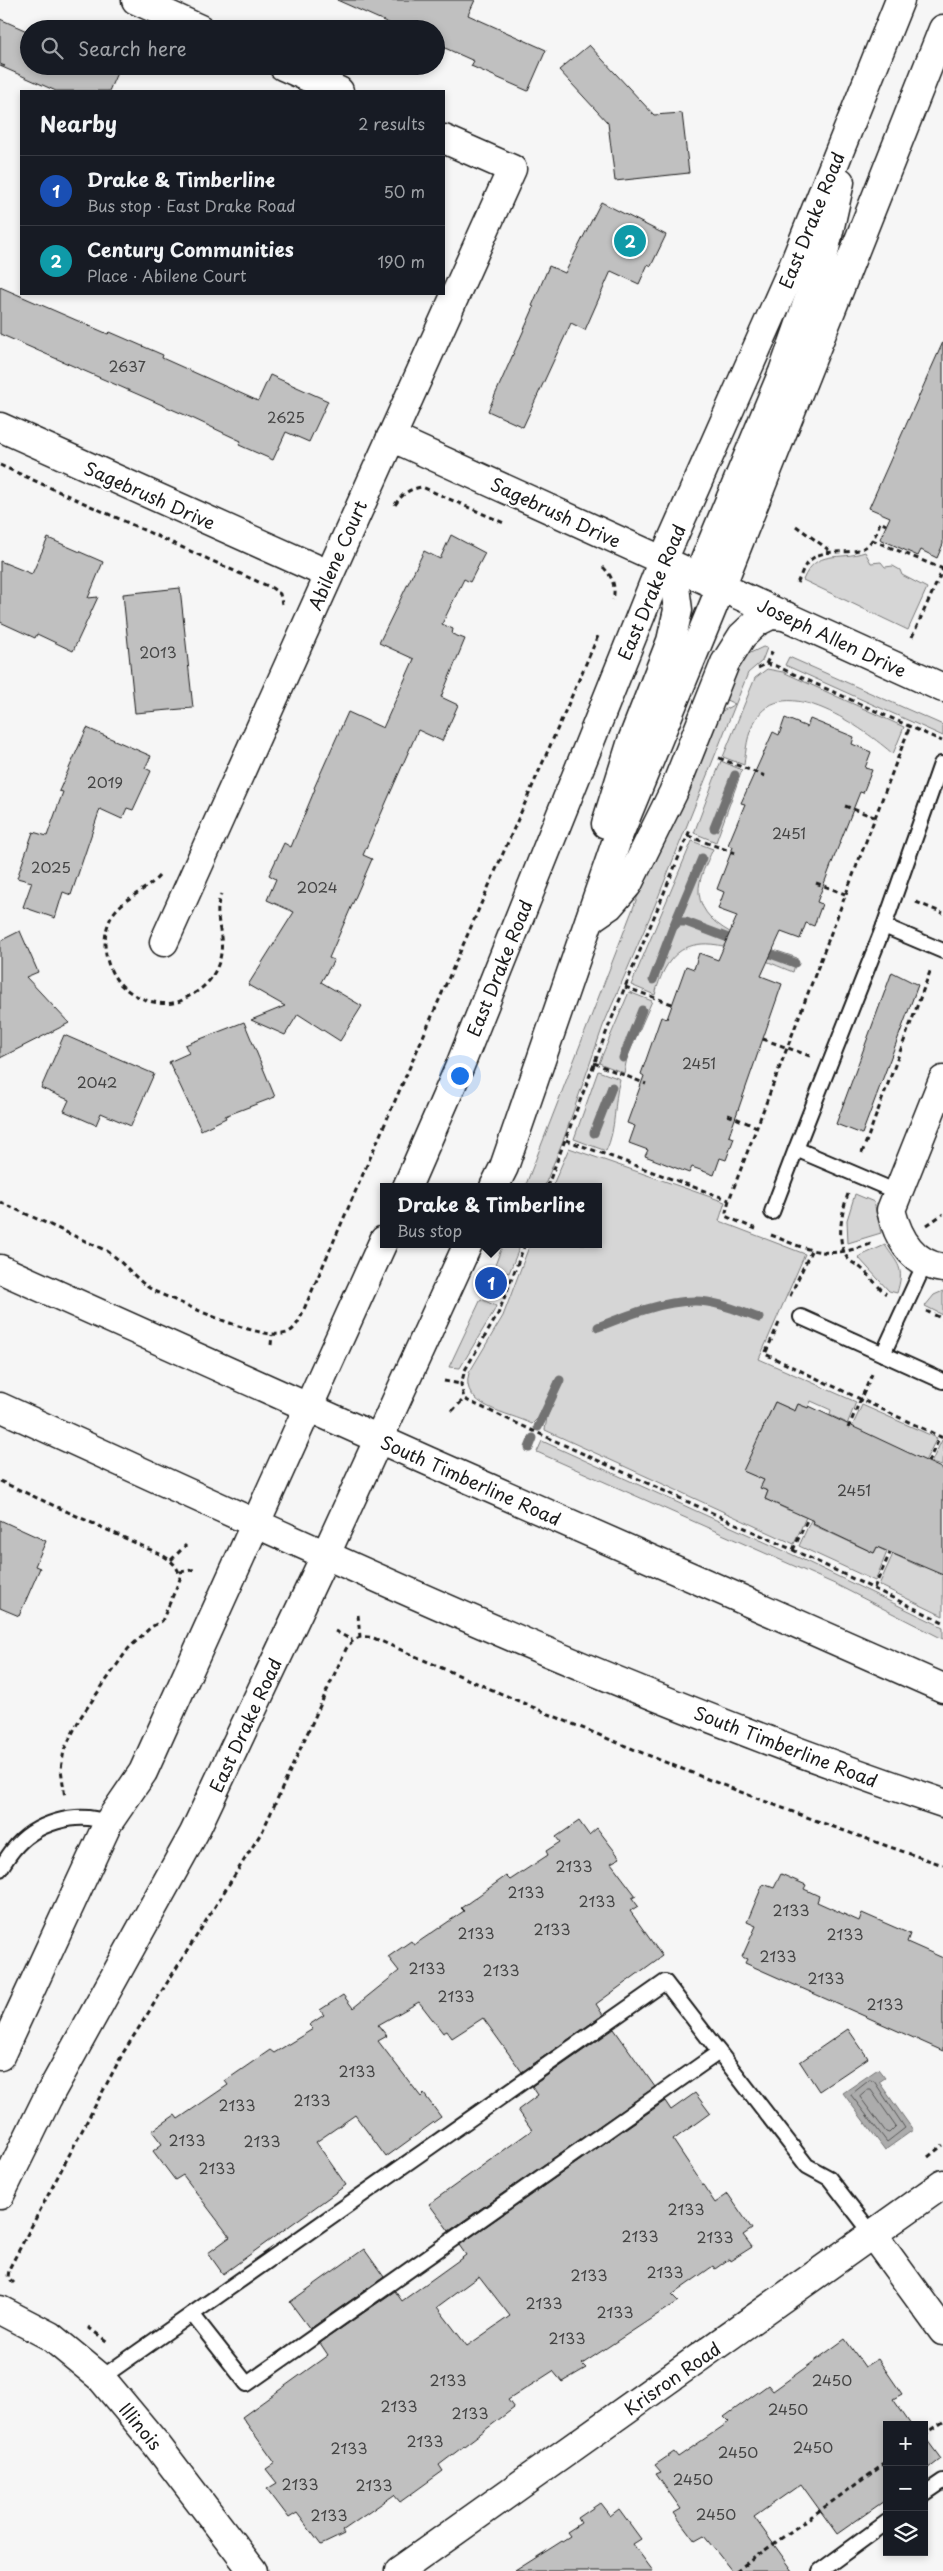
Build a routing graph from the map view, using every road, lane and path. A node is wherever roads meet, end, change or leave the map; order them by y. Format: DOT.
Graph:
graph roads {
  1 [pos="136,0"];
  2 [pos="900,0"];
  3 [pos="180,20"];
  4 [pos="943,30"];
  5 [pos="303,75"];
  6 [pos="336,90"];
  7 [pos="445,139"];
  8 [pos="840,148"];
  9 [pos="0,427"];
  10 [pos="391,437"];
  11 [pos="0,465"];
  12 [pos="393,511"];
  13 [pos="886,525"];
  14 [pos="796,526"];
  15 [pos="513,527"];
  16 [pos="872,540"];
  17 [pos="830,550"];
  18 [pos="663,560"];
  19 [pos="595,564"];
  20 [pos="943,569"];
  21 [pos="328,574"];
  22 [pos="797,583"];
  23 [pos="721,587"];
  24 [pos="612,604"];
  25 [pos="282,607"];
  26 [pos="786,616"];
  27 [pos="600,632"];
  28 [pos="912,637"];
  29 [pos="772,650"];
  30 [pos="766,664"];
  31 [pos="755,672"];
  32 [pos="943,688"];
  33 [pos="910,726"];
  34 [pos="943,742"];
  35 [pos="722,749"];
  36 [pos="718,758"];
  37 [pos="941,764"];
  38 [pos="715,766"];
  39 [pos="765,776"];
  40 [pos="846,806"];
  41 [pos="874,817"];
  42 [pos="691,827"];
  43 [pos="688,836"];
  44 [pos="738,854"];
  45 [pos="164,868"];
  46 [pos="816,883"];
  47 [pos="224,887"];
  48 [pos="845,894"];
  49 [pos="908,898"];
  50 [pos="943,913"];
  51 [pos="589,920"];
  52 [pos="884,926"];
  53 [pos="164,942"];
  54 [pos="943,951"];
  55 [pos="932,967"];
  56 [pos="625,987"];
  57 [pos="672,1004"];
  58 [pos="763,1039"];
  59 [pos="787,1048"];
  60 [pos="813,1058"];
  61 [pos="594,1064"];
  62 [pos="943,1080"];
  63 [pos="646,1084"];
  64 [pos="728,1115"];
  65 [pos="757,1127"];
  66 [pos="566,1140"];
  67 [pos="796,1149"];
  68 [pos="859,1160"];
  69 [pos="409,1183"];
  70 [pos="496,1183"];
  71 [pos="549,1183"];
  72 [pos="848,1192"];
  73 [pos="896,1192"];
  74 [pos="729,1200"];
  75 [pos="0,1202"];
  76 [pos="772,1212"];
  77 [pos="943,1214"];
  78 [pos="919,1229"];
  79 [pos="759,1230"];
  80 [pos="768,1234"];
  81 [pos="877,1241"];
  82 [pos="380,1248"];
  83 [pos="466,1248"];
  84 [pos="523,1248"];
  85 [pos="810,1251"];
  86 [pos="844,1252"];
  87 [pos="934,1266"];
  88 [pos="0,1269"];
  89 [pos="894,1298"];
  90 [pos="788,1303"];
  91 [pos="923,1310"];
  92 [pos="800,1317"];
  93 [pos="943,1319"];
  94 [pos="780,1320"];
  95 [pos="293,1329"];
  96 [pos="297,1334"];
  97 [pos="272,1335"];
  98 [pos="271,1345"];
  99 [pos="883,1354"];
  100 [pos="872,1373"];
  101 [pos="444,1381"];
  102 [pos="943,1381"];
  103 [pos="461,1384"];
  104 [pos="464,1399"];
  105 [pos="861,1400"];
  106 [pos="0,1407"];
  107 [pos="308,1408"];
  108 [pos="452,1411"];
  109 [pos="848,1428"];
  110 [pos="942,1437"];
  111 [pos="378,1439"];
  112 [pos="928,1462"];
  113 [pos="0,1481"];
  114 [pos="808,1518"];
  115 [pos="256,1523"];
  116 [pos="186,1544"];
  117 [pos="793,1550"];
  118 [pos="890,1553"];
  119 [pos="326,1554"];
  120 [pos="171,1560"];
  121 [pos="197,1569"];
  122 [pos="180,1572"];
  123 [pos="874,1588"];
  124 [pos="358,1615"];
  125 [pos="943,1622"];
  126 [pos="335,1631"];
  127 [pos="360,1636"];
  128 [pos="352,1640"];
  129 [pos="943,1688"];
  130 [pos="66,1803"];
  131 [pos="943,1803"];
  132 [pos="108,1824"];
  133 [pos="943,1864"];
  134 [pos="0,1869"];
  135 [pos="719,2052"];
  136 [pos="0,2056"];
  137 [pos="943,2184"];
  138 [pos="0,2195"];
  139 [pos="874,2235"];
  140 [pos="22,2288"];
  141 [pos="0,2310"];
  142 [pos="192,2314"];
  143 [pos="81,2321"];
  144 [pos="943,2331"];
  145 [pos="111,2345"];
  146 [pos="101,2378"];
  147 [pos="943,2422"];
  148 [pos="928,2432"];
  149 [pos="883,2465"];
  150 [pos="943,2480"];
  151 [pos="928,2491"];
  152 [pos="883,2525"];
  153 [pos="253,2571"];
  154 [pos="399,2571"];
  155 [pos="736,2571"];
  156 [pos="820,2571"];
  1 -- 3 [label="main road"];
  2 -- 8 [label="main road, East Drake Road"];
  4 -- 23 [label="main road"];
  5 -- 6 [label="main road"];
  7 -- 10 [label="main road, Abilene Court"];
  8 -- 18 [label="main road, East Drake Road"];
  8 -- 23 [label="main road"];
  9 -- 21 [label="main road, Sagebrush Drive"];
  10 -- 18 [label="main road, Sagebrush Drive"];
  10 -- 21 [label="main road, Abilene Court"];
  11 -- 25 [label="path"];
  12 -- 15 [label="path"];
  13 -- 16 [label="path"];
  14 -- 17 [label="path"];
  16 -- 17 [label="path"];
  16 -- 20 [label="path"];
  17 -- 22 [label="path"];
  18 -- 23 [label="main road, Sagebrush Drive"];
  18 -- 51 [label="main road"];
  18 -- 69 [label="main road, East Drake Road"];
  19 -- 24 [label="path"];
  20 -- 28 [label="path"];
  21 -- 53 [label="main road, Abilene Court"];
  23 -- 26 [label="main road, Joseph Allen Drive"];
  23 -- 51 [label="main road"];
  26 -- 32 [label="main road, Joseph Allen Drive"];
  26 -- 51 [label="main road"];
  27 -- 95 [label="path"];
  29 -- 30 [label="path"];
  30 -- 31 [label="path"];
  30 -- 33 [label="path"];
  33 -- 34 [label="path"];
  33 -- 41 [label="path"];
  35 -- 36 [label="path"];
  36 -- 38 [label="path"];
  36 -- 39 [label="path"];
  37 -- 52 [label="lane"];
  40 -- 41 [label="path"];
  41 -- 48 [label="path"];
  42 -- 43 [label="path"];
  43 -- 44 [label="path"];
  43 -- 56 [label="path"];
  45 -- 47 [label="path"];
  46 -- 48 [label="path"];
  48 -- 59 [label="path"];
  49 -- 50 [label="path"];
  51 -- 70 [label="main road"];
  52 -- 54 [label="lane"];
  52 -- 67 [label="lane"];
  55 -- 68 [label="path"];
  56 -- 57 [label="path"];
  56 -- 61 [label="path"];
  58 -- 59 [label="path"];
  59 -- 60 [label="path"];
  59 -- 65 [label="path"];
  61 -- 63 [label="path"];
  61 -- 66 [label="path"];
  62 -- 73 [label="main road"];
  64 -- 65 [label="path"];
  65 -- 74 [label="path"];
  66 -- 71 [label="path"];
  66 -- 74 [label="path"];
  67 -- 73 [label="lane"];
  67 -- 76 [label="lane"];
  72 -- 86 [label="path"];
  73 -- 87 [label="main road"];
  74 -- 79 [label="path"];
  75 -- 97 [label="path"];
  77 -- 78 [label="path"];
  80 -- 85 [label="path"];
  81 -- 86 [label="path"];
  82 -- 107 [label="main road"];
  83 -- 111 [label="main road, East Drake Road"];
  84 -- 103 [label="path"];
  85 -- 86 [label="path"];
  85 -- 90 [label="path"];
  86 -- 89 [label="path"];
  87 -- 99 [label="lane"];
  88 -- 107 [label="main road, South Timberline Road"];
  91 -- 93 [label="path"];
  92 -- 99 [label="lane"];
  94 -- 105 [label="path"];
  95 -- 96 [label="path"];
  95 -- 97 [label="path"];
  97 -- 98 [label="path"];
  99 -- 102 [label="lane"];
  100 -- 105 [label="path"];
  101 -- 103 [label="path"];
  103 -- 104 [label="path"];
  104 -- 108 [label="path"];
  104 -- 117 [label="path"];
  105 -- 109 [label="path"];
  105 -- 110 [label="path"];
  106 -- 115 [label="main road, South Timberline Road"];
  107 -- 111 [label="main road, South Timberline Road"];
  107 -- 115 [label="main road"];
  110 -- 112 [label="path"];
  111 -- 119 [label="main road, East Drake Road"];
  111 -- 129 [label="main road, South Timberline Road"];
  113 -- 120 [label="path"];
  114 -- 117 [label="path"];
  115 -- 119 [label="main road, South Timberline Road"];
  115 -- 132 [label="main road"];
  116 -- 120 [label="path"];
  117 -- 123 [label="path"];
  118 -- 123 [label="path"];
  119 -- 131 [label="main road, South Timberline Road"];
  119 -- 138 [label="main road, East Drake Road"];
  120 -- 122 [label="path"];
  121 -- 122 [label="path"];
  122 -- 130 [label="path"];
  123 -- 125 [label="path"];
  124 -- 127 [label="path"];
  126 -- 128 [label="path"];
  127 -- 128 [label="path"];
  127 -- 133 [label="path"];
  128 -- 140 [label="path"];
  132 -- 134 [label="lane"];
  132 -- 136 [label="main road"];
  135 -- 139 [label="lane"];
  135 -- 142 [label="lane"];
  135 -- 142 [label="lane"];
  137 -- 139 [label="main road, Krisron Road"];
  139 -- 144 [label="main road"];
  139 -- 154 [label="main road, Krisron Road"];
  141 -- 146 [label="main road, Illinois"];
  142 -- 146 [label="lane"];
  143 -- 145 [label="path"];
  146 -- 153 [label="main road, Illinois"];
  147 -- 148 [label="path"];
  149 -- 155 [label="path"];
  150 -- 151 [label="lane"];
  152 -- 156 [label="lane"];
}
